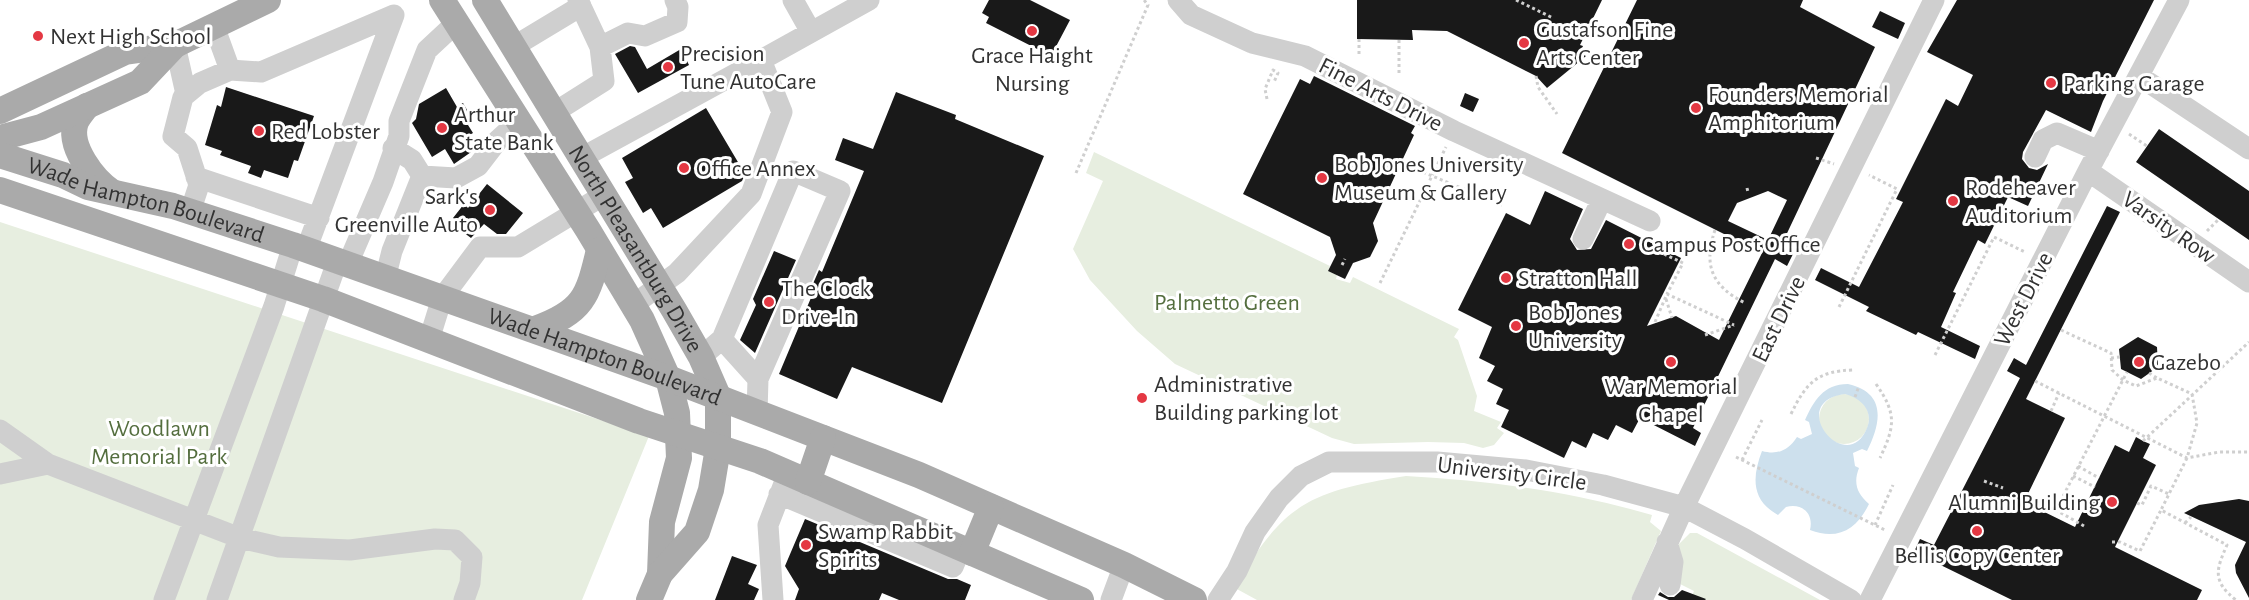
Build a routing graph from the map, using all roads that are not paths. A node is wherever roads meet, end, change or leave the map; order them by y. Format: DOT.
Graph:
graph roads {
  1 [pos="268,0"];
  2 [pos="442,0"];
  3 [pos="485,0"];
  4 [pos="675,0"];
  5 [pos="793,0"];
  6 [pos="868,0"];
  7 [pos="1178,0"];
  8 [pos="1934,0"];
  9 [pos="2179,0"];
  10 [pos="579,3"];
  11 [pos="456,23"];
  12 [pos="214,26"];
  13 [pos="811,32"];
  14 [pos="175,45"];
  15 [pos="513,46"];
  16 [pos="600,47"];
  17 [pos="761,60"];
  18 [pos="230,70"];
  19 [pos="2134,71"];
  20 [pos="186,94"];
  21 [pos="87,106"];
  22 [pos="0,111"];
  23 [pos="555,112"];
  24 [pos="518,122"];
  25 [pos="0,138"];
  26 [pos="393,147"];
  27 [pos="2249,149"];
  28 [pos="2098,151"];
  29 [pos="0,155"];
  30 [pos="583,157"];
  31 [pos="2035,157"];
  32 [pos="2088,171"];
  33 [pos="422,176"];
  34 [pos="0,177"];
  35 [pos="196,177"];
  36 [pos="88,187"];
  37 [pos="0,190"];
  38 [pos="112,192"];
  39 [pos="604,195"];
  40 [pos="1602,199"];
  41 [pos="190,212"];
  42 [pos="576,212"];
  43 [pos="319,218"];
  44 [pos="1650,221"];
  45 [pos="1583,239"];
  46 [pos="300,247"];
  47 [pos="599,250"];
  48 [pos="342,264"];
  49 [pos="385,279"];
  50 [pos="2249,282"];
  51 [pos="281,285"];
  52 [pos="660,287"];
  53 [pos="442,298"];
  54 [pos="323,299"];
  55 [pos="633,305"];
  56 [pos="535,329"];
  57 [pos="722,339"];
  58 [pos="429,340"];
  59 [pos="701,357"];
  60 [pos="668,378"];
  61 [pos="758,379"];
  62 [pos="718,396"];
  63 [pos="757,413"];
  64 [pos="0,430"];
  65 [pos="679,435"];
  66 [pos="823,438"];
  67 [pos="718,448"];
  68 [pos="48,465"];
  69 [pos="0,474"];
  70 [pos="792,483"];
  71 [pos="991,507"];
  72 [pos="1684,507"];
  73 [pos="193,521"];
  74 [pos="240,538"];
  75 [pos="1667,542"];
  76 [pos="966,550"];
  77 [pos="1124,565"];
  78 [pos="660,574"];
  79 [pos="1665,594"];
  80 [pos="164,600"];
  81 [pos="217,600"];
  82 [pos="464,600"];
  83 [pos="649,600"];
  84 [pos="773,600"];
  85 [pos="1082,600"];
  86 [pos="1111,600"];
  87 [pos="1194,600"];
  88 [pos="1218,600"];
  89 [pos="1642,600"];
  90 [pos="1851,600"];
  91 [pos="1870,600"];
  1 -- 12 [label="main road"];
  2 -- 11 [label="main road, North Pleasantburg Drive"];
  3 -- 15 [label="main road, North Pleasantburg Drive"];
  4 -- 16 [label="street"];
  5 -- 13 [label="street"];
  6 -- 13 [label="street"];
  7 -- 40 [label="street, Fine Arts Drive"];
  8 -- 72 [label="street, East Drive"];
  9 -- 19 [label="street, West Drive"];
  10 -- 15 [label="street"];
  10 -- 16 [label="street"];
  11 -- 24 [label="main road, North Pleasantburg Drive"];
  11 -- 26 [label="street"];
  12 -- 14 [label="main road"];
  12 -- 18 [label="street"];
  13 -- 17 [label="street"];
  14 -- 20 [label="street"];
  14 -- 21 [label="main road"];
  14 -- 22 [label="main road"];
  15 -- 23 [label="main road, North Pleasantburg Drive"];
  16 -- 23 [label="street"];
  17 -- 30 [label="street"];
  17 -- 52 [label="street"];
  18 -- 20 [label="street"];
  18 -- 43 [label="street"];
  19 -- 27 [label="street"];
  19 -- 28 [label="street, West Drive"];
  20 -- 35 [label="street"];
  21 -- 25 [label="main road"];
  21 -- 38 [label="main road"];
  23 -- 30 [label="main road, North Pleasantburg Drive"];
  24 -- 33 [label="street"];
  24 -- 42 [label="main road, North Pleasantburg Drive"];
  26 -- 33 [label="street"];
  26 -- 48 [label="street"];
  28 -- 31 [label="street"];
  28 -- 32 [label="street, West Drive"];
  29 -- 36 [label="main road, Wade Hampton Boulevard"];
  30 -- 39 [label="main road, North Pleasantburg Drive"];
  32 -- 50 [label="street, Varsity Row"];
  32 -- 91 [label="street, West Drive"];
  33 -- 49 [label="street"];
  34 -- 36 [label="main road"];
  35 -- 41 [label="street"];
  35 -- 43 [label="street"];
  36 -- 38 [label="main road, Wade Hampton Boulevard"];
  37 -- 51 [label="main road, Wade Hampton Boulevard"];
  38 -- 41 [label="main road, Wade Hampton Boulevard"];
  39 -- 42 [label="street"];
  39 -- 52 [label="main road, North Pleasantburg Drive"];
  40 -- 44 [label="street, Fine Arts Drive"];
  40 -- 45 [label="street"];
  41 -- 46 [label="main road, Wade Hampton Boulevard"];
  42 -- 47 [label="main road, North Pleasantburg Drive"];
  42 -- 53 [label="street"];
  43 -- 46 [label="street"];
  46 -- 48 [label="main road, Wade Hampton Boulevard"];
  46 -- 51 [label="street"];
  47 -- 55 [label="main road, North Pleasantburg Drive"];
  47 -- 56 [label="main road"];
  48 -- 49 [label="main road, Wade Hampton Boulevard"];
  48 -- 54 [label="street"];
  49 -- 53 [label="main road, Wade Hampton Boulevard"];
  51 -- 54 [label="main road, Wade Hampton Boulevard"];
  51 -- 73 [label="street"];
  52 -- 55 [label="street"];
  52 -- 59 [label="main road, North Pleasantburg Drive"];
  53 -- 56 [label="main road, Wade Hampton Boulevard"];
  53 -- 58 [label="street"];
  54 -- 58 [label="main road, Wade Hampton Boulevard"];
  54 -- 74 [label="street"];
  55 -- 60 [label="main road, North Pleasantburg Drive"];
  56 -- 60 [label="main road, Wade Hampton Boulevard"];
  57 -- 59 [label="street"];
  57 -- 61 [label="street"];
  57 -- 61 [label="street"];
  58 -- 65 [label="main road, Wade Hampton Boulevard"];
  59 -- 62 [label="main road, North Pleasantburg Drive"];
  60 -- 62 [label="main road, Wade Hampton Boulevard"];
  60 -- 65 [label="main road, North Pleasantburg Drive"];
  61 -- 63 [label="street"];
  62 -- 63 [label="main road, Wade Hampton Boulevard"];
  62 -- 67 [label="main road, North Pleasantburg Drive"];
  63 -- 66 [label="main road, Wade Hampton Boulevard"];
  64 -- 68 [label="street"];
  65 -- 67 [label="main road, Wade Hampton Boulevard"];
  65 -- 78 [label="main road, North Pleasantburg Drive"];
  66 -- 70 [label="main road"];
  66 -- 71 [label="main road, Wade Hampton Boulevard"];
  67 -- 70 [label="main road, Wade Hampton Boulevard"];
  67 -- 78 [label="main road, North Pleasantburg Drive"];
  68 -- 69 [label="street"];
  68 -- 73 [label="street"];
  70 -- 76 [label="main road, Wade Hampton Boulevard"];
  70 -- 84 [label="street"];
  71 -- 76 [label="main road"];
  71 -- 77 [label="main road, Wade Hampton Boulevard"];
  72 -- 75 [label="street, East Drive"];
  72 -- 88 [label="street, University Circle"];
  72 -- 90 [label="street, University Circle"];
  73 -- 74 [label="street"];
  73 -- 80 [label="street"];
  74 -- 81 [label="street"];
  74 -- 82 [label="street"];
  75 -- 79 [label="street"];
  75 -- 89 [label="street, East Drive"];
  76 -- 85 [label="main road, Wade Hampton Boulevard"];
  77 -- 86 [label="street"];
  77 -- 87 [label="main road, Wade Hampton Boulevard"];
  78 -- 83 [label="main road, North Pleasantburg Drive"];
}
